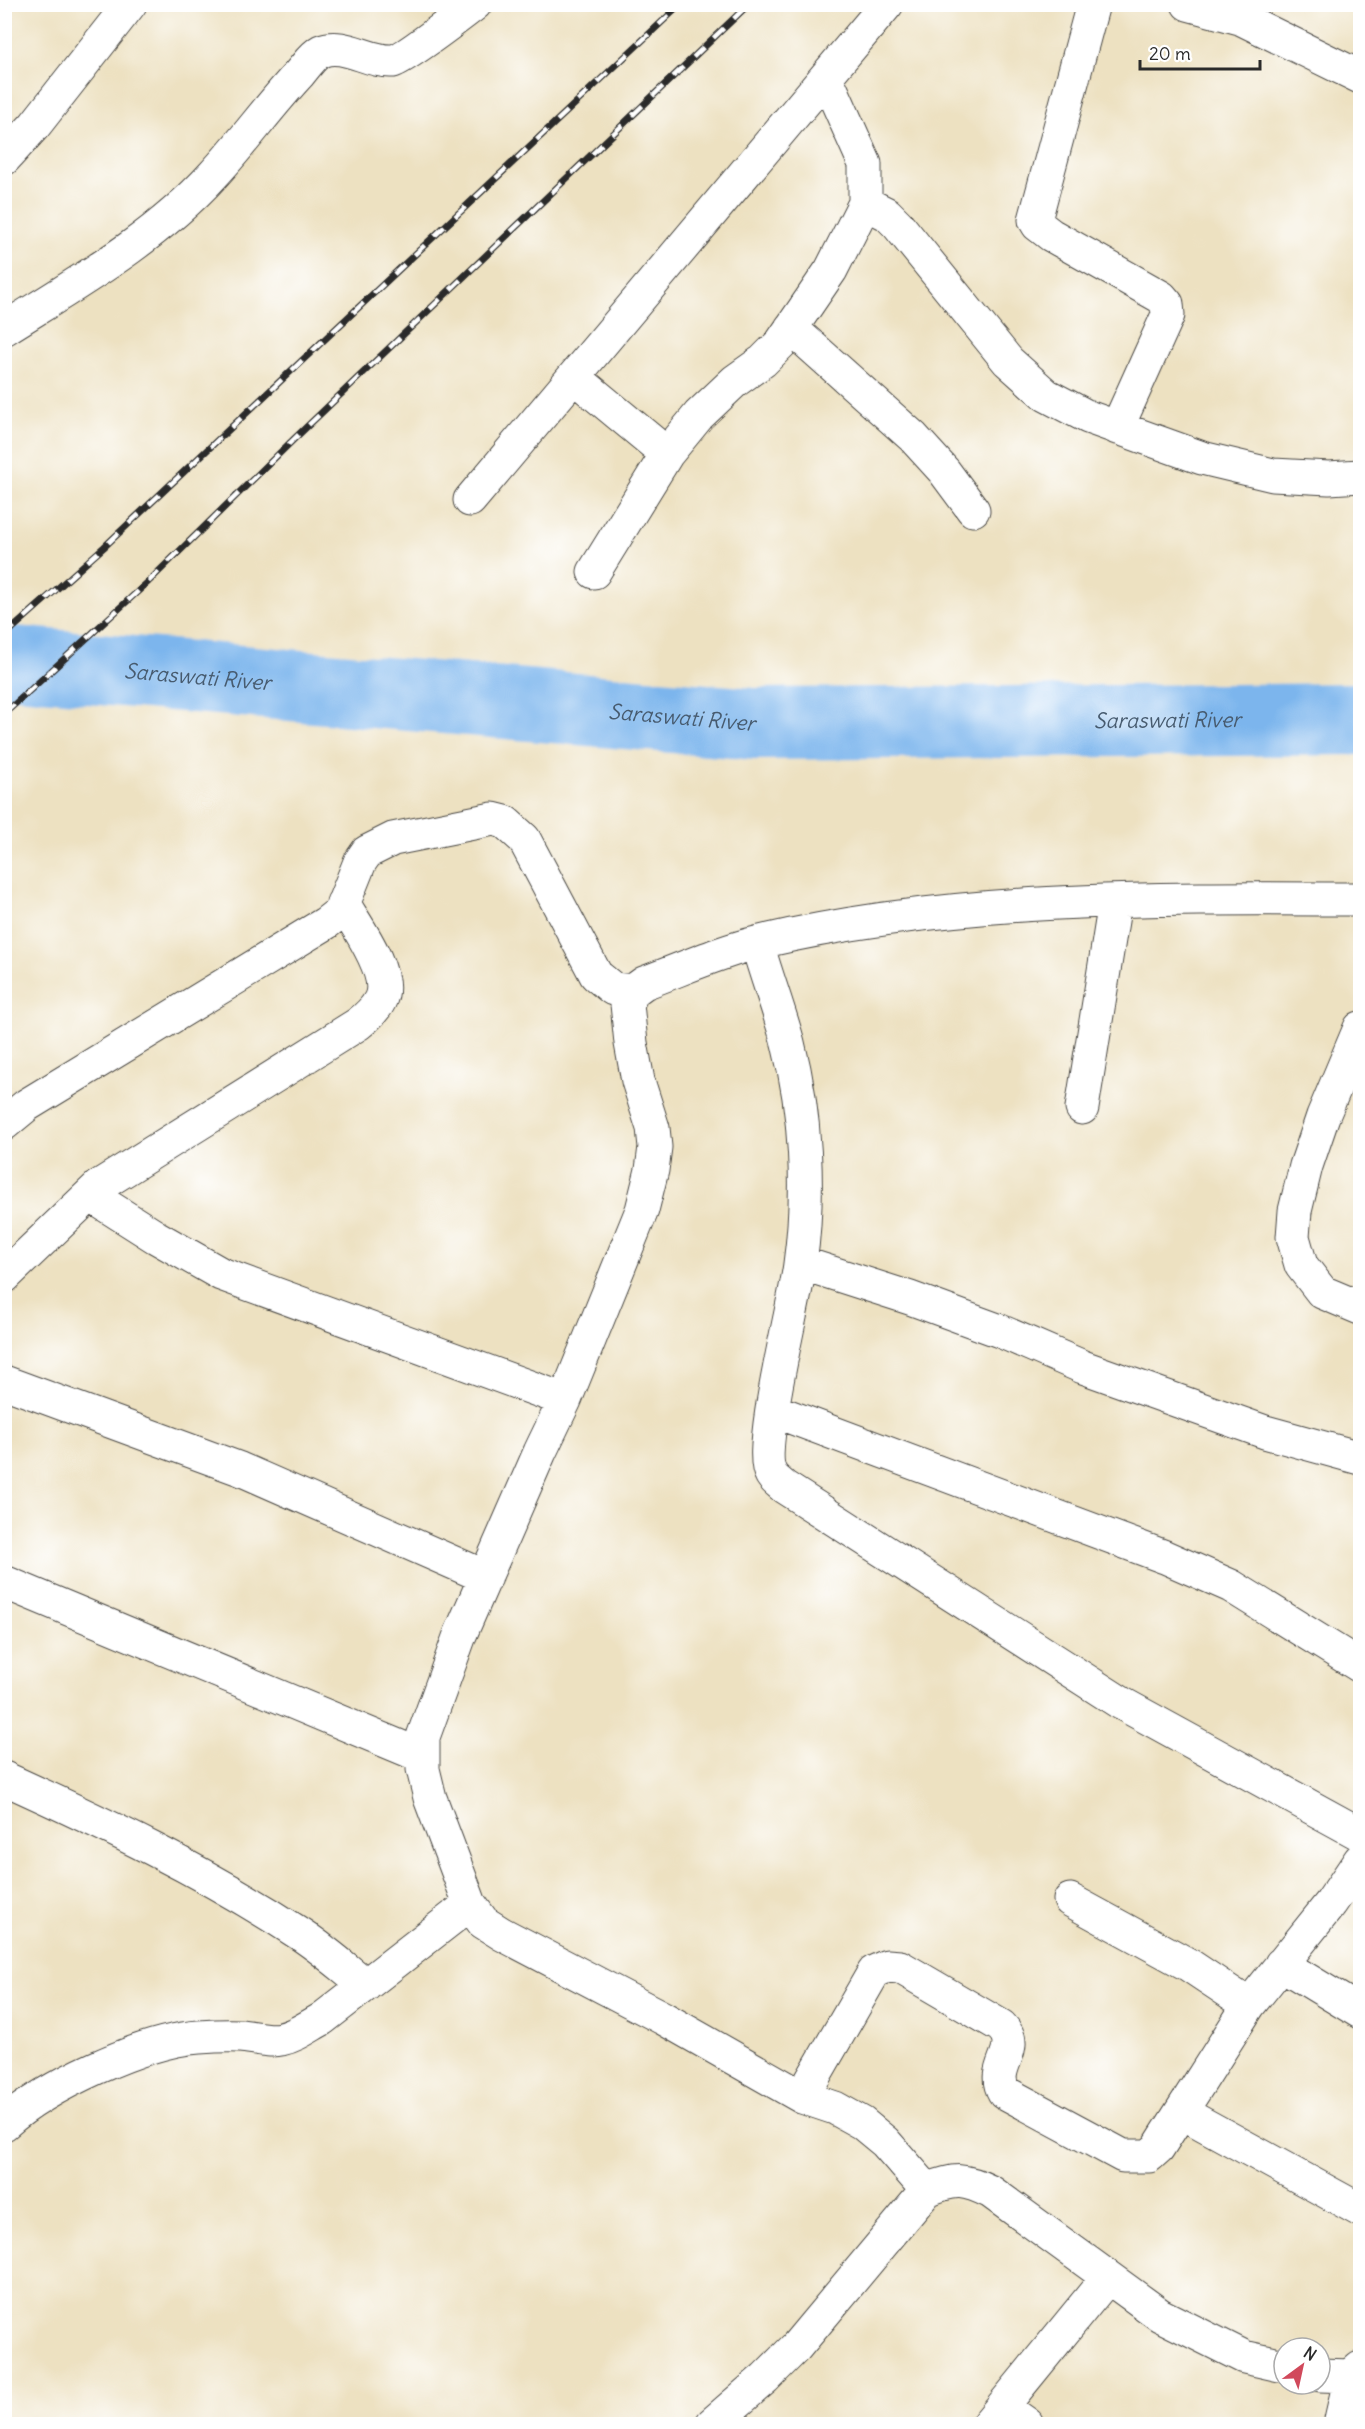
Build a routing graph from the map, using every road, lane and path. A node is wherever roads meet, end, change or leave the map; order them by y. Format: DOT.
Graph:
graph roads {
  1 [pos="130,4"];
  2 [pos="475,4"];
  3 [pos="887,4"];
  4 [pos="1093,4"];
  5 [pos="1188,4"];
  6 [pos="1243,11"];
  7 [pos="826,77"];
  8 [pos="1360,77"];
  9 [pos="4,159"];
  10 [pos="865,203"];
  11 [pos="791,328"];
  12 [pos="4,329"];
  13 [pos="574,377"];
  14 [pos="1117,428"];
  15 [pos="667,454"];
  16 [pos="1360,476"];
  17 [pos="470,500"];
  18 [pos="973,510"];
  19 [pos="594,572"];
  20 [pos="1360,899"];
  21 [pos="1115,902"];
  22 [pos="343,903"];
  23 [pos="757,943"];
  24 [pos="633,991"];
  25 [pos="1360,1028"];
  26 [pos="1082,1108"];
  27 [pos="4,1124"];
  28 [pos="90,1195"];
  29 [pos="801,1263"];
  30 [pos="4,1276"];
  31 [pos="1360,1308"];
  32 [pos="4,1382"];
  33 [pos="565,1400"];
  34 [pos="772,1410"];
  35 [pos="1360,1458"];
  36 [pos="486,1577"];
  37 [pos="4,1582"];
  38 [pos="1360,1666"];
  39 [pos="422,1756"];
  40 [pos="4,1778"];
  41 [pos="1360,1834"];
  42 [pos="1360,1860"];
  43 [pos="1070,1900"];
  44 [pos="470,1904"];
  45 [pos="1281,1964"];
  46 [pos="366,1985"];
  47 [pos="1249,2006"];
  48 [pos="1360,2012"];
  49 [pos="802,2097"];
  50 [pos="1181,2112"];
  51 [pos="4,2124"];
  52 [pos="927,2190"];
  53 [pos="1360,2210"];
  54 [pos="1107,2278"];
  55 [pos="1272,2363"];
  56 [pos="1344,2373"];
  57 [pos="1348,2417"];
  58 [pos="1006,2419"];
  59 [pos="712,2424"];
  1 -- 9 [label="street"];
  2 -- 12 [label="street"];
  3 -- 7 [label="street"];
  4 -- 14 [label="street"];
  5 -- 6 [label="street"];
  6 -- 8 [label="street"];
  7 -- 10 [label="street"];
  7 -- 13 [label="street"];
  10 -- 11 [label="street"];
  10 -- 14 [label="street"];
  11 -- 15 [label="street"];
  11 -- 18 [label="street"];
  13 -- 15 [label="street"];
  13 -- 17 [label="street"];
  14 -- 16 [label="street"];
  15 -- 19 [label="street"];
  20 -- 21 [label="street"];
  21 -- 23 [label="street"];
  21 -- 26 [label="street"];
  22 -- 24 [label="street"];
  22 -- 27 [label="street"];
  22 -- 28 [label="street"];
  23 -- 24 [label="street"];
  23 -- 29 [label="street"];
  24 -- 33 [label="street"];
  25 -- 31 [label="street"];
  28 -- 30 [label="street"];
  28 -- 33 [label="street"];
  29 -- 34 [label="street"];
  29 -- 35 [label="street"];
  32 -- 36 [label="street"];
  33 -- 36 [label="street"];
  34 -- 38 [label="street"];
  34 -- 41 [label="street"];
  36 -- 39 [label="street"];
  37 -- 39 [label="street"];
  39 -- 44 [label="street"];
  40 -- 46 [label="street"];
  42 -- 45 [label="street"];
  43 -- 47 [label="street"];
  44 -- 46 [label="street"];
  44 -- 49 [label="street"];
  45 -- 47 [label="street"];
  45 -- 48 [label="street"];
  46 -- 51 [label="street"];
  47 -- 50 [label="street"];
  49 -- 50 [label="street"];
  49 -- 52 [label="street"];
  50 -- 53 [label="street"];
  52 -- 54 [label="street"];
  52 -- 59 [label="street"];
  54 -- 55 [label="street"];
  54 -- 58 [label="street"];
  56 -- 57 [label="street"];
}
